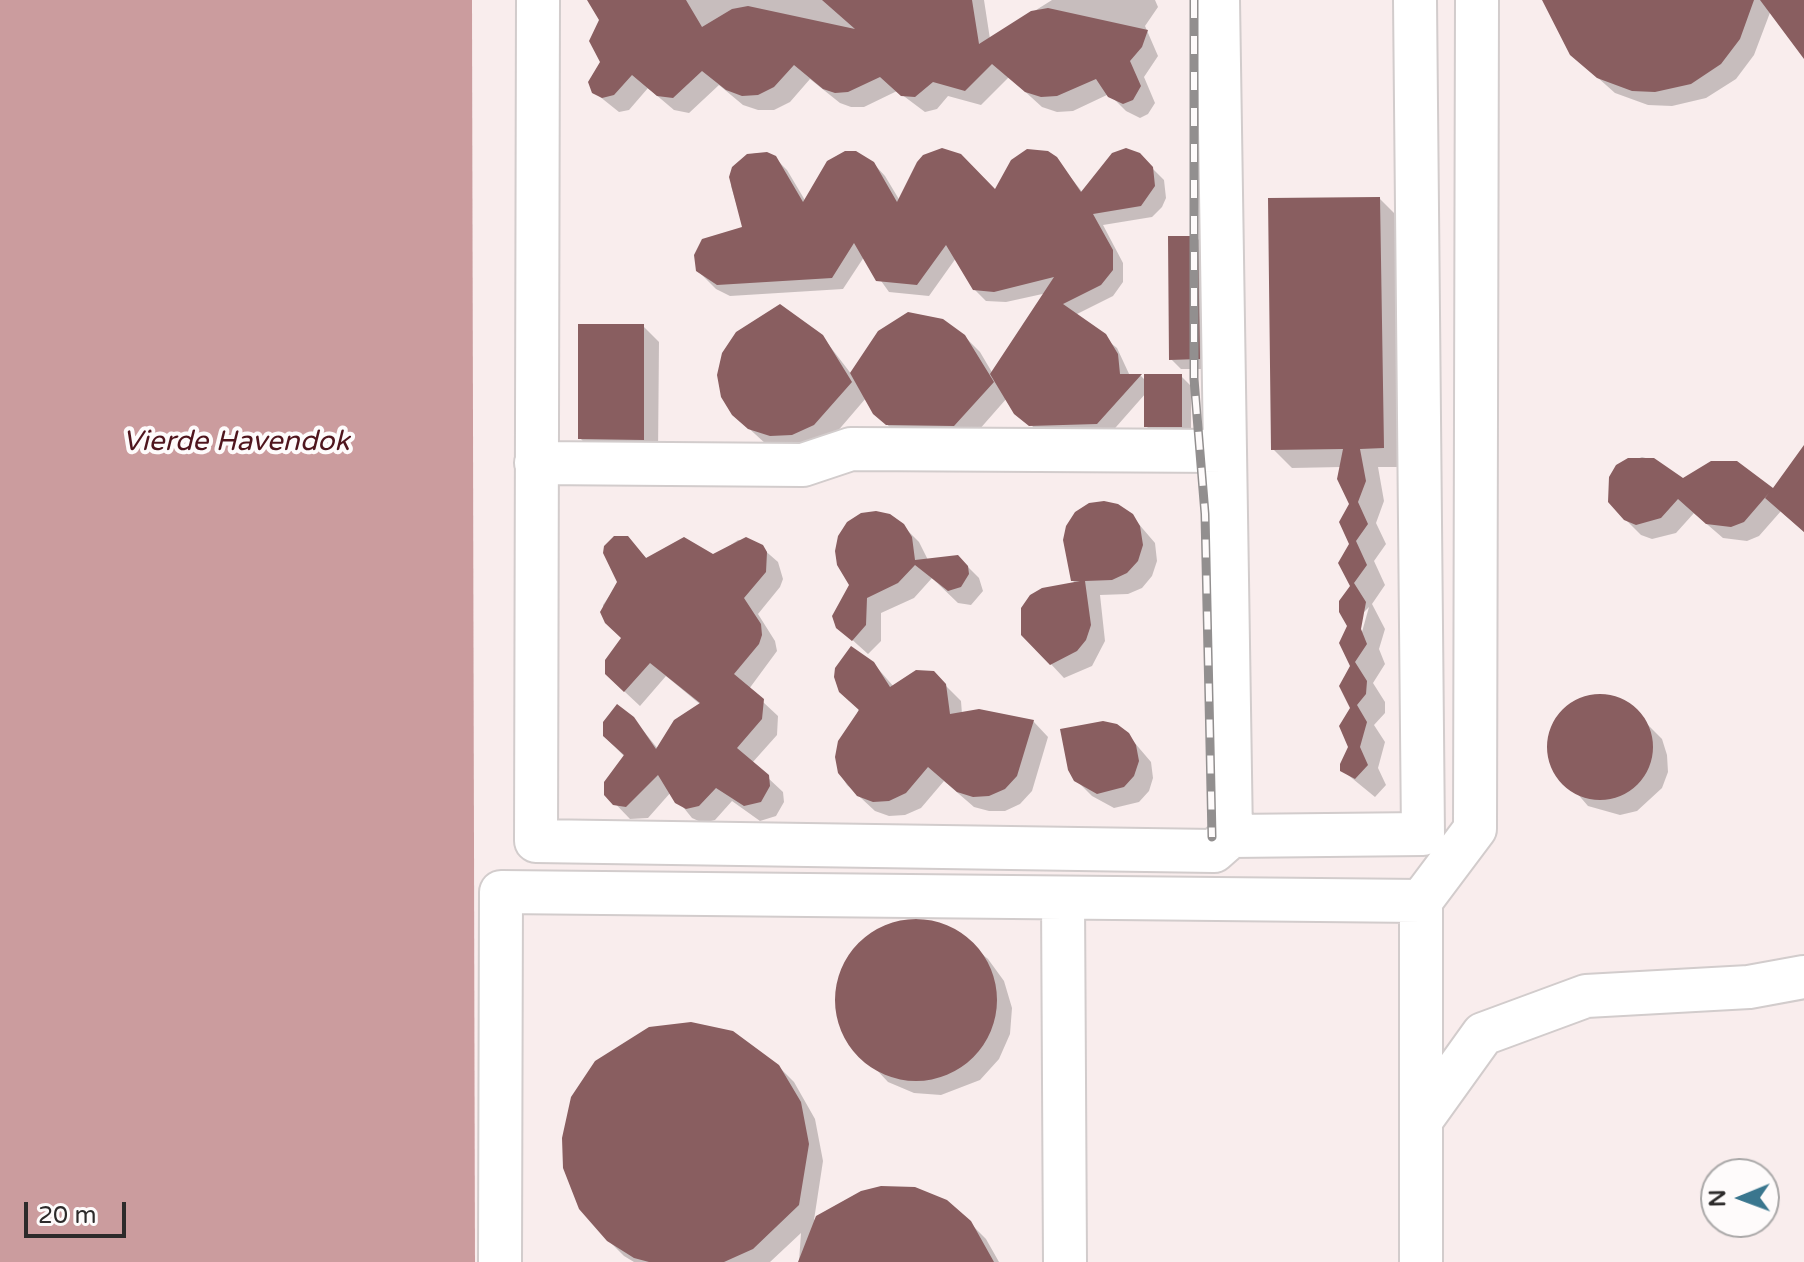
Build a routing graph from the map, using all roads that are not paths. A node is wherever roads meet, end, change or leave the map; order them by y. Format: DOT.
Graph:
graph roads {
  1 [pos="538,0"];
  2 [pos="1218,0"];
  3 [pos="1415,0"];
  4 [pos="1477,0"];
  5 [pos="1225,451"];
  6 [pos="536,463"];
  7 [pos="1231,836"];
  8 [pos="1063,898"];
  9 [pos="1421,901"];
  10 [pos="1804,977"];
  11 [pos="1422,1119"];
  12 [pos="500,1262"];
  13 [pos="1065,1262"];
  14 [pos="1421,1262"];
  1 -- 6 [label="lane"];
  2 -- 5 [label="lane"];
  3 -- 7 [label="lane"];
  4 -- 9 [label="lane"];
  5 -- 6 [label="lane"];
  5 -- 7 [label="lane"];
  6 -- 7 [label="lane"];
  8 -- 9 [label="lane"];
  8 -- 12 [label="lane"];
  8 -- 13 [label="lane"];
  9 -- 11 [label="lane"];
  10 -- 11 [label="lane"];
  11 -- 14 [label="lane"];
}
